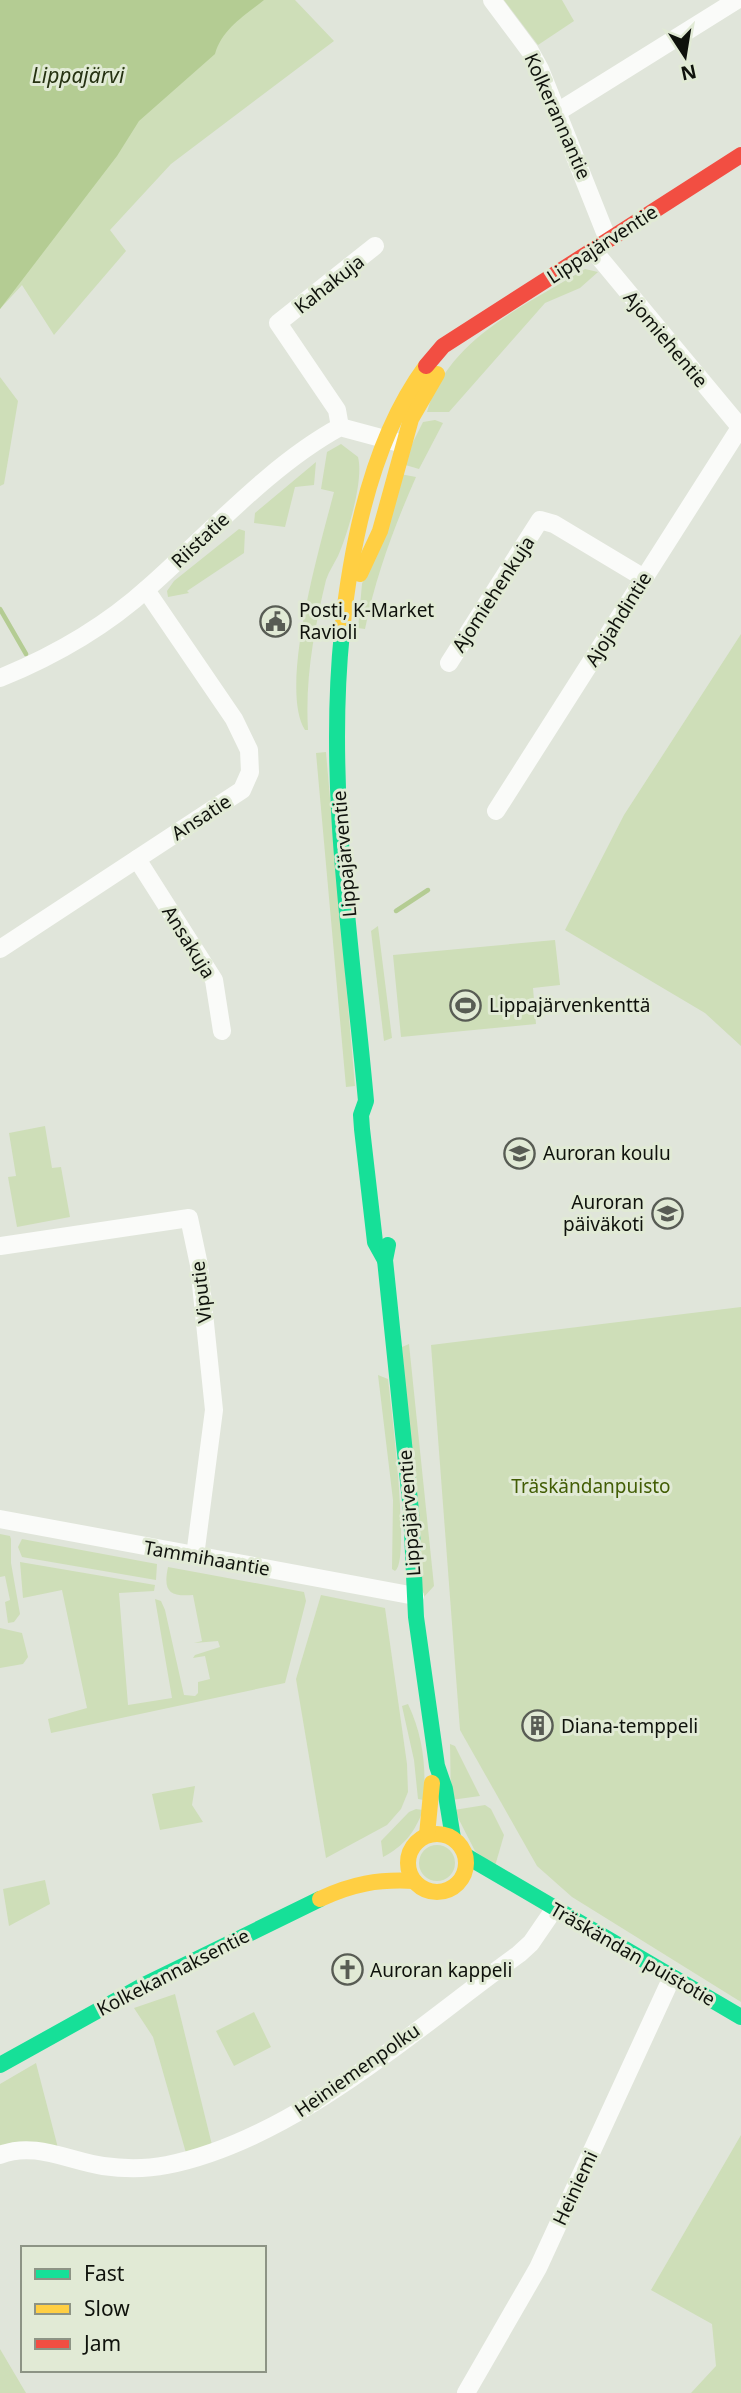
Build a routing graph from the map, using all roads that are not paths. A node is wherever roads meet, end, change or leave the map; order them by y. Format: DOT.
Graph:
graph roads {
  1 [pos="492,0"];
  2 [pos="737,0"];
  3 [pos="559,111"];
  4 [pos="741,155"];
  5 [pos="601,245"];
  6 [pos="375,246"];
  7 [pos="464,334"];
  8 [pos="741,426"];
  9 [pos="340,427"];
  10 [pos="384,438"];
  11 [pos="403,444"];
  12 [pos="644,578"];
  13 [pos="146,590"];
  14 [pos="346,607"];
  15 [pos="449,663"];
  16 [pos="0,678"];
  17 [pos="496,811"];
  18 [pos="137,859"];
  19 [pos="0,949"];
  20 [pos="222,1031"];
  21 [pos="0,1246"];
  22 [pos="0,1519"];
  23 [pos="195,1556"];
  24 [pos="415,1595"];
  25 [pos="437,1766"];
  26 [pos="427,1835"];
  27 [pos="453,1838"];
  28 [pos="410,1851"];
  29 [pos="466,1856"];
  30 [pos="414,1881"];
  31 [pos="349,1885"];
  32 [pos="455,1886"];
  33 [pos="525,1892"];
  34 [pos="555,1908"];
  35 [pos="672,1977"];
  36 [pos="741,2017"];
  37 [pos="0,2065"];
  38 [pos="0,2155"];
  39 [pos="466,2393"];
  1 -- 3 [label="street, Kolkerannantie"];
  2 -- 3 [label="street"];
  3 -- 5 [label="street, Kolkerannantie"];
  4 -- 5 [label="main road, Lippajärventie"];
  5 -- 7 [label="main road, Lippajärventie"];
  5 -- 8 [label="street, Ajomiehentie"];
  6 -- 9 [label="street, Kahakuja"];
  7 -- 10 [label="main road, Lippajärventie"];
  7 -- 11 [label="main road, Lippajärventie"];
  8 -- 12 [label="street, Ajojahdintie"];
  9 -- 10 [label="street"];
  9 -- 13 [label="street, Riistatie"];
  10 -- 11 [label="street"];
  10 -- 14 [label="main road, Lippajärventie"];
  11 -- 14 [label="main road, Lippajärventie"];
  12 -- 15 [label="street, Ajomiehenkuja"];
  12 -- 17 [label="street, Ajojahdintie"];
  13 -- 16 [label="street, Riistatie"];
  13 -- 18 [label="street, Ansatie"];
  14 -- 24 [label="main road, Lippajärventie"];
  18 -- 19 [label="street, Ansatie"];
  18 -- 20 [label="street, Ansakuja"];
  21 -- 23 [label="street, Viputie"];
  22 -- 23 [label="street, Tammihaantie"];
  23 -- 24 [label="street, Tammihaantie"];
  24 -- 25 [label="main road, Lippajärventie"];
  25 -- 26 [label="main road, Lippajärventie"];
  25 -- 27 [label="main road, Lippajärventie"];
  26 -- 27 [label="main road"];
  26 -- 28 [label="main road"];
  27 -- 29 [label="main road"];
  28 -- 30 [label="main road"];
  28 -- 31 [label="main road, Kolkekannaksentie"];
  29 -- 32 [label="main road"];
  29 -- 33 [label="main road, Träskändan puistotie"];
  30 -- 31 [label="main road, Kolkekannaksentie"];
  30 -- 32 [label="main road"];
  31 -- 37 [label="main road, Kolkekannaksentie"];
  32 -- 33 [label="main road, Träskändan puistotie"];
  33 -- 34 [label="main road, Träskändan puistotie"];
  34 -- 35 [label="main road, Träskändan puistotie"];
  34 -- 38 [label="street, Heiniemenpolku"];
  35 -- 36 [label="main road, Träskändan puistotie"];
  35 -- 39 [label="street, Heiniemi"];
}
